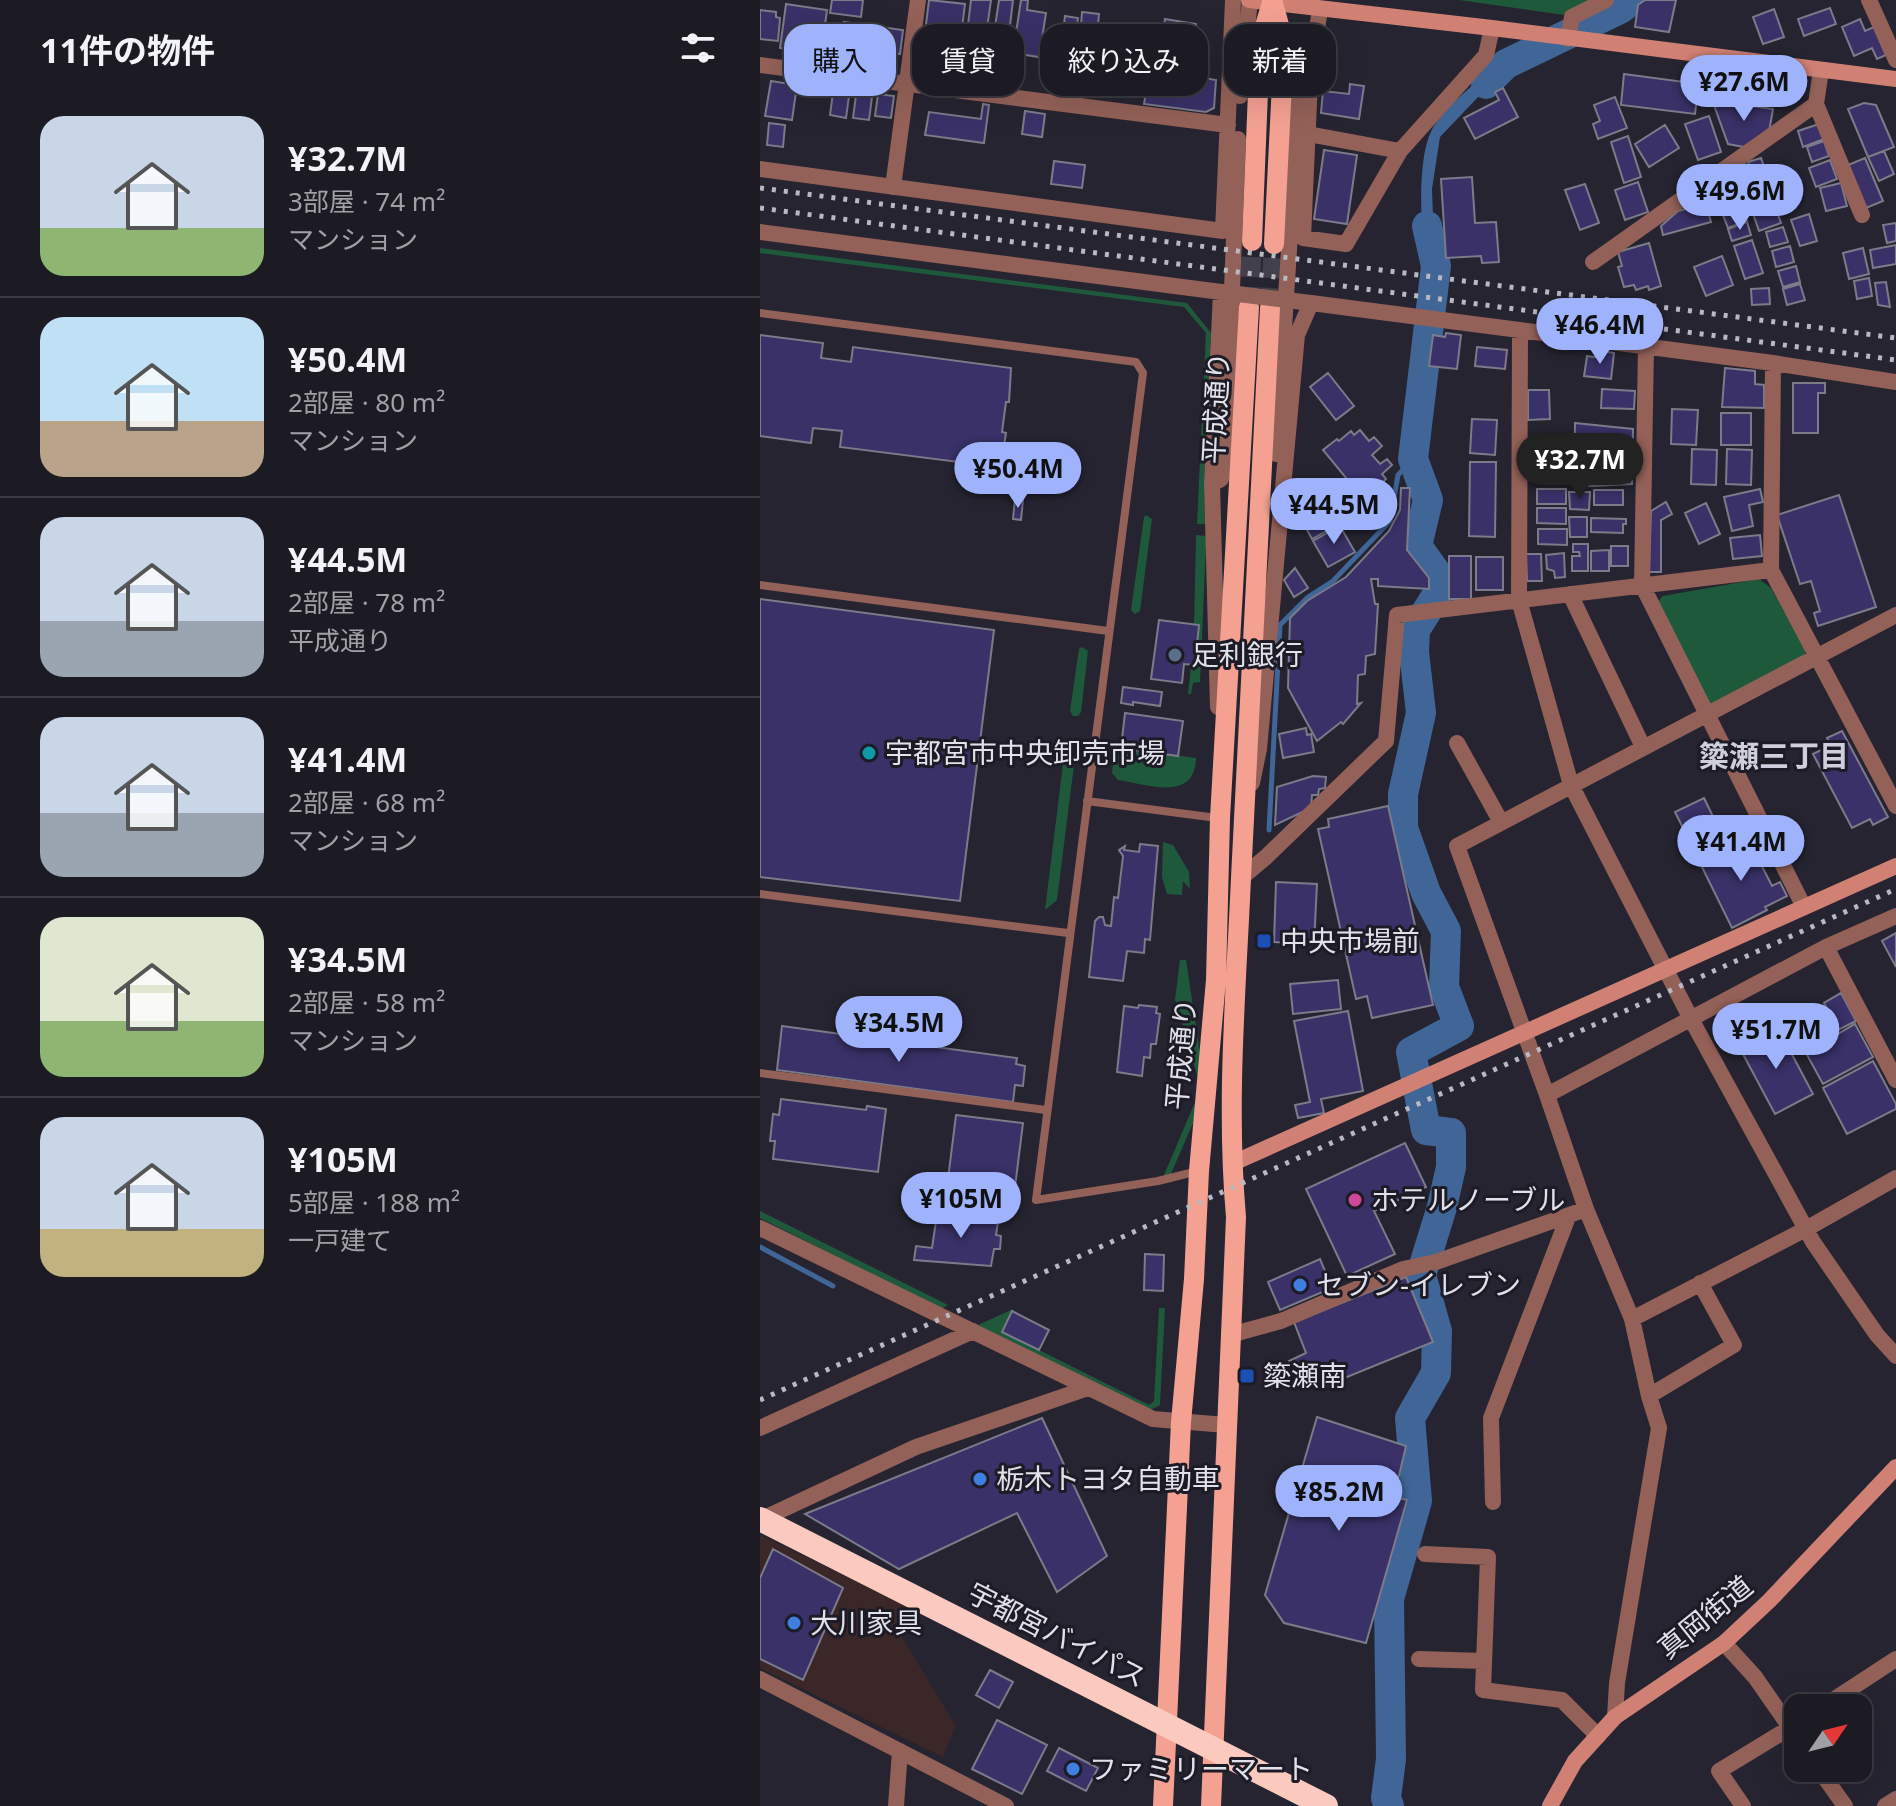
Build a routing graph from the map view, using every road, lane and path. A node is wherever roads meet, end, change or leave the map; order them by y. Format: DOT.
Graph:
graph roads {
  1 [pos="918,0"];
  2 [pos="1233,0"];
  3 [pos="1250,0"];
  4 [pos="1606,0"];
  5 [pos="1869,0"];
  6 [pos="1272,1"];
  7 [pos="1320,9"];
  8 [pos="1318,24"];
  9 [pos="1492,28"];
  10 [pos="1568,39"];
  11 [pos="1896,60"];
  12 [pos="760,65"];
  13 [pos="1821,70"];
  14 [pos="1896,79"];
  15 [pos="906,84"];
  16 [pos="1299,96"];
  17 [pos="1309,96"];
  18 [pos="1816,104"];
  19 [pos="1228,125"];
  20 [pos="1308,134"];
  21 [pos="1400,151"];
  22 [pos="760,169"];
  23 [pos="893,187"];
  24 [pos="1862,215"];
  25 [pos="760,232"];
  26 [pos="1252,241"];
  27 [pos="1274,244"];
  28 [pos="1593,262"];
  29 [pos="1221,292"];
  30 [pos="1311,303"];
  31 [pos="1249,307"];
  32 [pos="1270,308"];
  33 [pos="760,313"];
  34 [pos="1520,330"];
  35 [pos="1646,346"];
  36 [pos="1773,363"];
  37 [pos="1896,382"];
  38 [pos="1212,484"];
  39 [pos="1240,493"];
  40 [pos="1283,493"];
  41 [pos="1771,570"];
  42 [pos="760,585"];
  43 [pos="1642,585"];
  44 [pos="1570,594"];
  45 [pos="1519,600"];
  46 [pos="1896,615"];
  47 [pos="1108,631"];
  48 [pos="1817,656"];
  49 [pos="1707,714"];
  50 [pos="1457,743"];
  51 [pos="1643,747"];
  52 [pos="1571,785"];
  53 [pos="1087,801"];
  54 [pos="1896,806"];
  55 [pos="1220,818"];
  56 [pos="1243,819"];
  57 [pos="1501,822"];
  58 [pos="1896,866"];
  59 [pos="1241,878"];
  60 [pos="760,894"];
  61 [pos="1804,907"];
  62 [pos="1896,916"];
  63 [pos="1068,933"];
  64 [pos="1826,947"];
  65 [pos="1666,969"];
  66 [pos="1691,1019"];
  67 [pos="1525,1033"];
  68 [pos="760,1073"];
  69 [pos="1896,1080"];
  70 [pos="1547,1095"];
  71 [pos="1046,1110"];
  72 [pos="1231,1164"];
  73 [pos="1199,1171"];
  74 [pos="1896,1178"];
  75 [pos="1586,1209"];
  76 [pos="1568,1217"];
  77 [pos="760,1228"];
  78 [pos="1806,1229"];
  79 [pos="1700,1283"];
  80 [pos="1632,1319"];
  81 [pos="973,1331"];
  82 [pos="1230,1335"];
  83 [pos="1896,1356"];
  84 [pos="1088,1388"];
  85 [pos="1649,1396"];
  86 [pos="1181,1422"];
  87 [pos="1226,1425"];
  88 [pos="760,1428"];
  89 [pos="1896,1467"];
  90 [pos="1493,1502"];
  91 [pos="760,1519"];
  92 [pos="1425,1554"];
  93 [pos="1724,1643"];
  94 [pos="1419,1659"];
  95 [pos="1896,1659"];
  96 [pos="1484,1661"];
  97 [pos="760,1679"];
  98 [pos="1842,1694"];
  99 [pos="1784,1714"];
  100 [pos="1615,1717"];
  101 [pos="1166,1724"];
  102 [pos="1598,1736"];
  103 [pos="1784,1736"];
  104 [pos="1214,1749"];
  105 [pos="900,1751"];
  106 [pos="1828,1782"];
  107 [pos="1896,1799"];
  108 [pos="896,1806"];
  109 [pos="1006,1806"];
  110 [pos="1163,1806"];
  111 [pos="1211,1806"];
  112 [pos="1326,1806"];
  113 [pos="1550,1806"];
  114 [pos="1743,1806"];
  115 [pos="1845,1806"];
  116 [pos="1885,1806"];
  1 -- 15 [label="street"];
  2 -- 19 [label="street"];
  3 -- 6 [label="street"];
  3 -- 38 [label="street"];
  4 -- 10 [label="street"];
  5 -- 11 [label="street"];
  6 -- 7 [label="street"];
  6 -- 26 [label="main road"];
  6 -- 27 [label="main road"];
  7 -- 8 [label="street"];
  7 -- 9 [label="street"];
  9 -- 10 [label="street"];
  9 -- 21 [label="street"];
  10 -- 13 [label="street"];
  12 -- 15 [label="street"];
  13 -- 14 [label="street"];
  13 -- 18 [label="street"];
  15 -- 19 [label="street"];
  15 -- 23 [label="street"];
  16 -- 40 [label="street"];
  17 -- 20 [label="street"];
  18 -- 24 [label="street"];
  18 -- 28 [label="street"];
  19 -- 23 [label="street"];
  20 -- 21 [label="street"];
  20 -- 21 [label="street"];
  22 -- 23 [label="street"];
  25 -- 29 [label="street"];
  29 -- 30 [label="street, bridge"];
  29 -- 38 [label="street"];
  30 -- 34 [label="street"];
  30 -- 40 [label="street"];
  31 -- 39 [label="main road, 平成通り"];
  32 -- 56 [label="main road, 平成通り"];
  33 -- 47 [label="lane"];
  34 -- 35 [label="street"];
  34 -- 45 [label="street"];
  35 -- 36 [label="street"];
  35 -- 43 [label="street"];
  36 -- 37 [label="street"];
  36 -- 41 [label="street"];
  38 -- 39 [label="street"];
  39 -- 55 [label="main road, 平成通り"];
  40 -- 56 [label="street"];
  41 -- 43 [label="street"];
  41 -- 48 [label="street"];
  42 -- 47 [label="lane"];
  43 -- 44 [label="street"];
  43 -- 49 [label="street"];
  44 -- 45 [label="street"];
  44 -- 51 [label="street"];
  45 -- 52 [label="street"];
  45 -- 59 [label="street"];
  46 -- 48 [label="street"];
  47 -- 53 [label="lane"];
  48 -- 49 [label="street"];
  48 -- 54 [label="street"];
  49 -- 51 [label="street"];
  49 -- 61 [label="street"];
  50 -- 57 [label="street"];
  51 -- 52 [label="street"];
  52 -- 57 [label="street"];
  52 -- 65 [label="street"];
  53 -- 55 [label="lane"];
  53 -- 63 [label="lane"];
  55 -- 56 [label="lane"];
  55 -- 73 [label="main road, 平成通り"];
  56 -- 59 [label="main road, 平成通り"];
  57 -- 67 [label="street"];
  58 -- 61 [label="street"];
  59 -- 72 [label="main road, 平成通り"];
  60 -- 63 [label="lane"];
  61 -- 65 [label="street"];
  62 -- 64 [label="street"];
  63 -- 71 [label="lane"];
  64 -- 66 [label="street"];
  64 -- 69 [label="street"];
  65 -- 66 [label="street"];
  65 -- 67 [label="street"];
  66 -- 70 [label="street"];
  66 -- 78 [label="street"];
  67 -- 70 [label="street"];
  67 -- 72 [label="street"];
  68 -- 71 [label="lane"];
  70 -- 75 [label="street"];
  71 -- 73 [label="lane"];
  72 -- 82 [label="main road, 平成通り"];
  73 -- 86 [label="main road, 平成通り"];
  74 -- 78 [label="street"];
  75 -- 76 [label="street"];
  75 -- 80 [label="street"];
  76 -- 82 [label="street"];
  76 -- 90 [label="street"];
  77 -- 81 [label="street"];
  78 -- 79 [label="street"];
  78 -- 83 [label="street"];
  79 -- 80 [label="street"];
  79 -- 85 [label="street"];
  80 -- 85 [label="street"];
  81 -- 84 [label="street"];
  81 -- 88 [label="street"];
  82 -- 87 [label="main road, 平成通り"];
  84 -- 86 [label="street"];
  84 -- 91 [label="street"];
  85 -- 100 [label="street"];
  86 -- 87 [label="street"];
  86 -- 101 [label="main road, 平成通り"];
  87 -- 104 [label="main road, 平成通り"];
  89 -- 93 [label="street, 真岡街道"];
  91 -- 101 [label="highway, 宇都宮バイパス"];
  92 -- 96 [label="street"];
  93 -- 99 [label="street"];
  93 -- 100 [label="street, 真岡街道"];
  94 -- 96 [label="street"];
  95 -- 98 [label="street"];
  96 -- 102 [label="street"];
  97 -- 105 [label="street"];
  100 -- 102 [label="street, 真岡街道"];
  101 -- 104 [label="highway, 宇都宮バイパス"];
  101 -- 110 [label="main road, 平成通り"];
  102 -- 113 [label="street, 真岡街道"];
  103 -- 114 [label="street"];
  104 -- 111 [label="main road, 平成通り"];
  104 -- 112 [label="highway, 宇都宮バイパス"];
  105 -- 108 [label="street"];
  105 -- 109 [label="street"];
  106 -- 115 [label="street"];
  107 -- 116 [label="street"];
}
